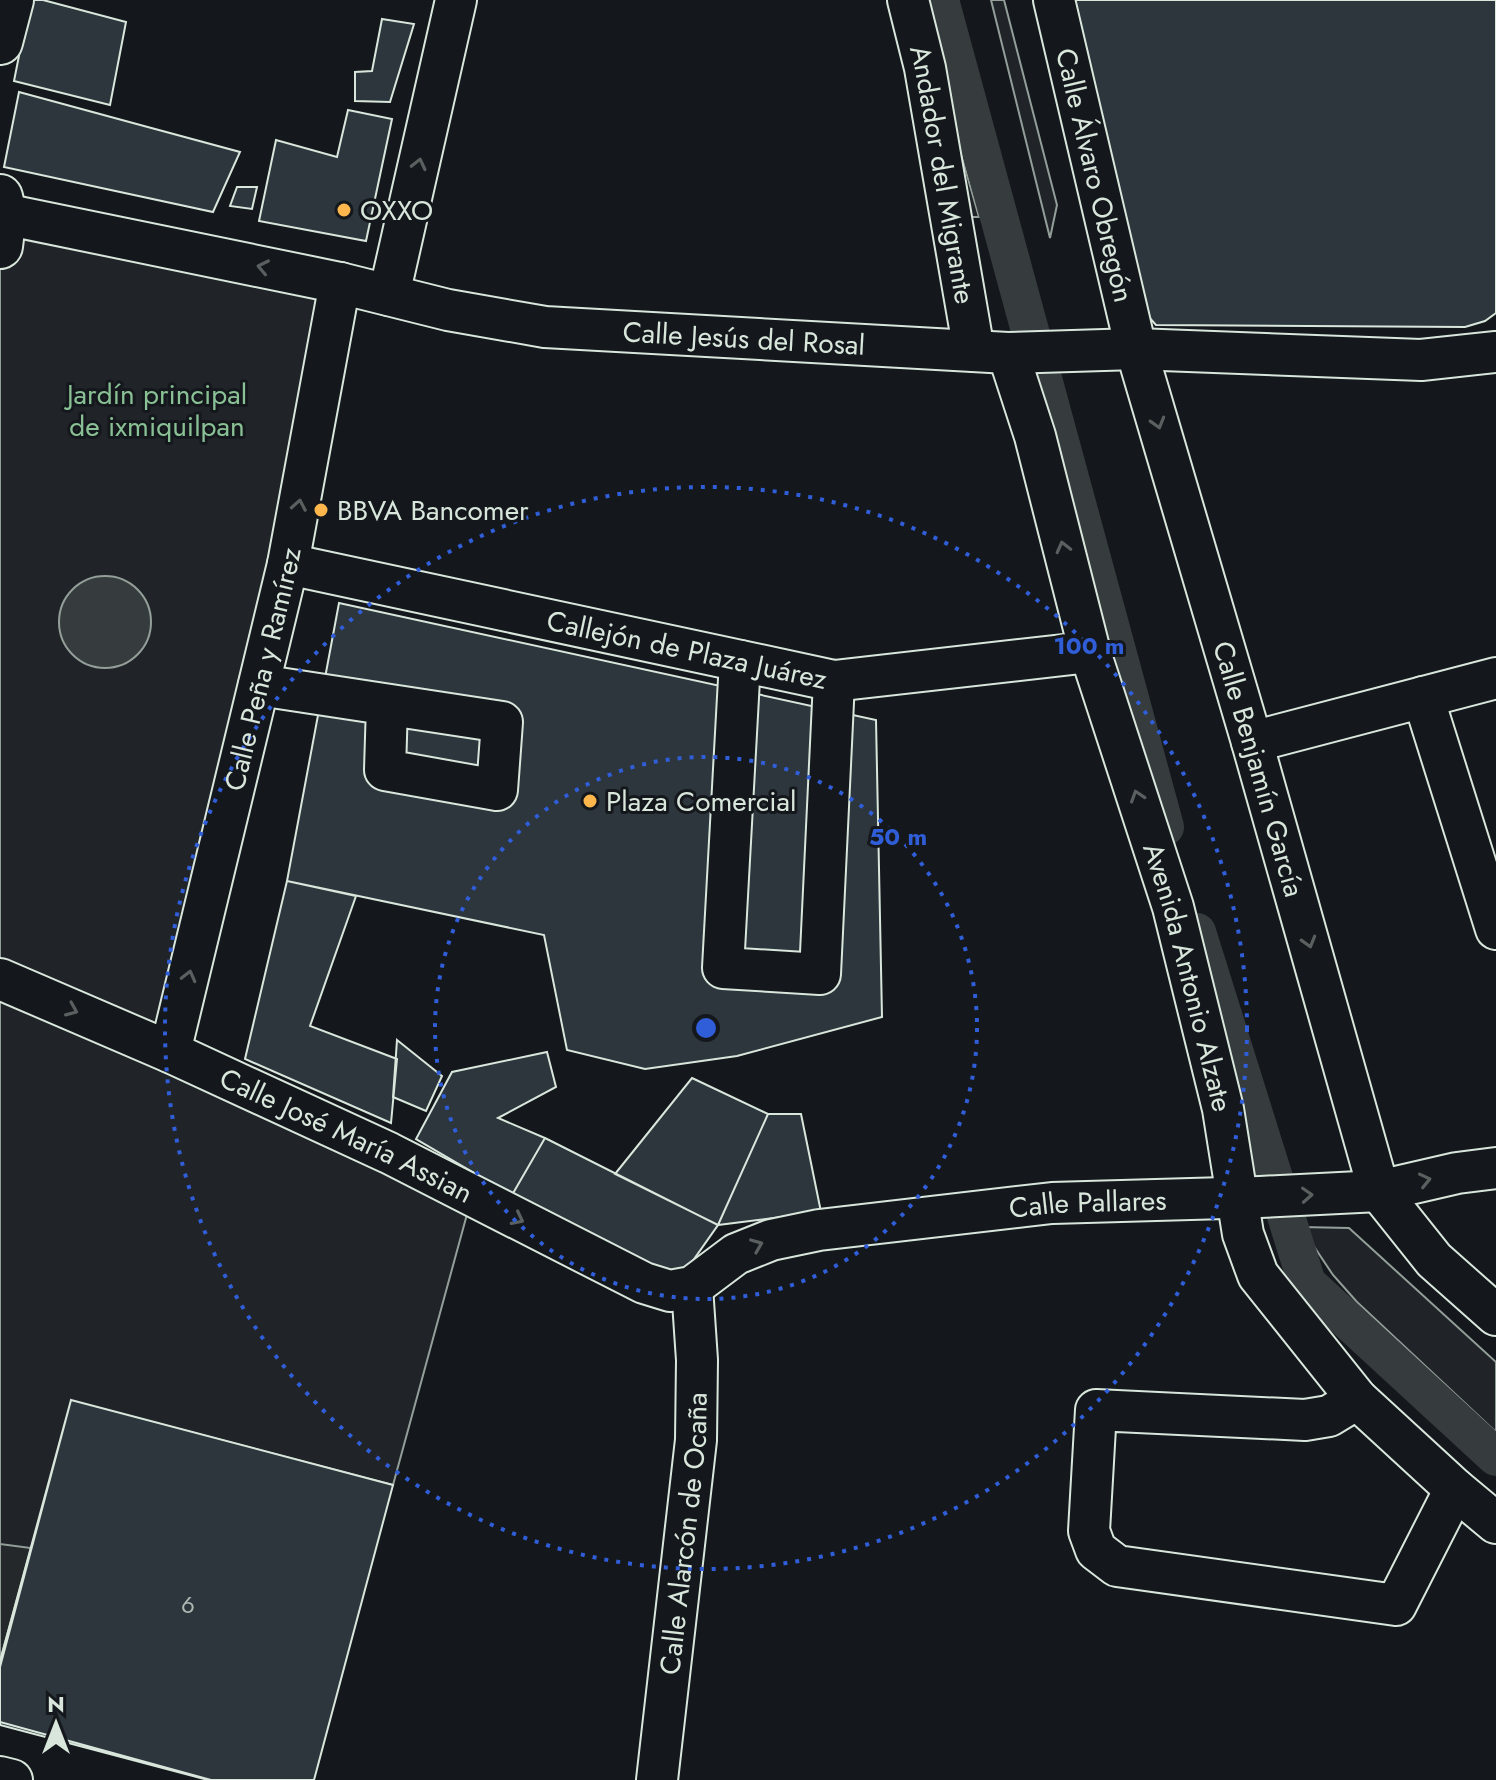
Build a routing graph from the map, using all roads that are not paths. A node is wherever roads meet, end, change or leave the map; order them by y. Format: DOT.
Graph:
graph roads {
  1 [pos="11,0"];
  2 [pos="456,0"];
  3 [pos="908,0"];
  4 [pos="1054,0"];
  5 [pos="0,42"];
  6 [pos="1,219"];
  7 [pos="340,283"];
  8 [pos="389,295"];
  9 [pos="1125,349"];
  10 [pos="1003,352"];
  11 [pos="1496,352"];
  12 [pos="288,564"];
  13 [pos="1090,652"];
  14 [pos="740,661"];
  15 [pos="1496,678"];
  16 [pos="834,681"];
  17 [pos="259,685"];
  18 [pos="1423,697"];
  19 [pos="387,705"];
  20 [pos="1252,742"];
  21 [pos="1496,929"];
  22 [pos="0,979"];
  23 [pos="170,1052"];
  24 [pos="1496,1168"];
  25 [pos="1366,1192"];
  26 [pos="1250,1197"];
  27 [pos="692,1287"];
  28 [pos="1496,1315"];
  29 [pos="1357,1399"];
  30 [pos="1455,1489"];
  31 [pos="1496,1523"];
  32 [pos="0,1777"];
  33 [pos="12,1780"];
  34 [pos="657,1780"];
  1 -- 5 [label="main road"];
  8 -- 2 [label="street, one-way"];
  3 -- 10 [label="street, Andador del Migrante"];
  4 -- 9 [label="street, Calle Álvaro Obregón"];
  7 -- 6 [label="street, Calle Jesús del Rosal, one-way"];
  7 -- 8 [label="street, Calle Jesús del Rosal"];
  12 -- 7 [label="street, Calle Peña y Ramírez, one-way"];
  8 -- 10 [label="street, Calle Jesús del Rosal"];
  9 -- 10 [label="street, Calle Jesús del Rosal"];
  9 -- 11 [label="street, Calle Jesús del Rosal"];
  9 -- 20 [label="street, Calle Benjamín García, one-way"];
  13 -- 10 [label="street, Avenida Antonio Alzate, one-way"];
  12 -- 14 [label="street, Callejón de Plaza Juárez"];
  12 -- 17 [label="street, Calle Peña y Ramírez"];
  13 -- 16 [label="street, Callejón de Plaza Juárez"];
  26 -- 13 [label="street, Avenida Antonio Alzate, one-way"];
  14 -- 16 [label="street, Callejón de Plaza Juárez"];
  14 -- 16 [label="street"];
  15 -- 18 [label="street"];
  17 -- 19 [label="street"];
  23 -- 17 [label="street, Calle Peña y Ramírez, one-way"];
  18 -- 20 [label="street"];
  18 -- 21 [label="street"];
  20 -- 25 [label="street, Calle Benjamín García, one-way"];
  22 -- 23 [label="street, Calle José María Assian, one-way"];
  23 -- 27 [label="street, Calle José María Assian, one-way"];
  25 -- 24 [label="street, Calle Pallares, one-way"];
  26 -- 25 [label="street, Calle Pallares, one-way"];
  25 -- 28 [label="street"];
  27 -- 26 [label="street, Calle Pallares, one-way"];
  26 -- 29 [label="street, Avenida Antonio Alzate"];
  27 -- 34 [label="street, Calle Alarcón de Ocaña"];
  29 -- 30 [label="street, Avenida Antonio Alzate"];
  29 -- 30 [label="street"];
  30 -- 31 [label="street, Avenida Antonio Alzate"];
  32 -- 33 [label="street"];
}
